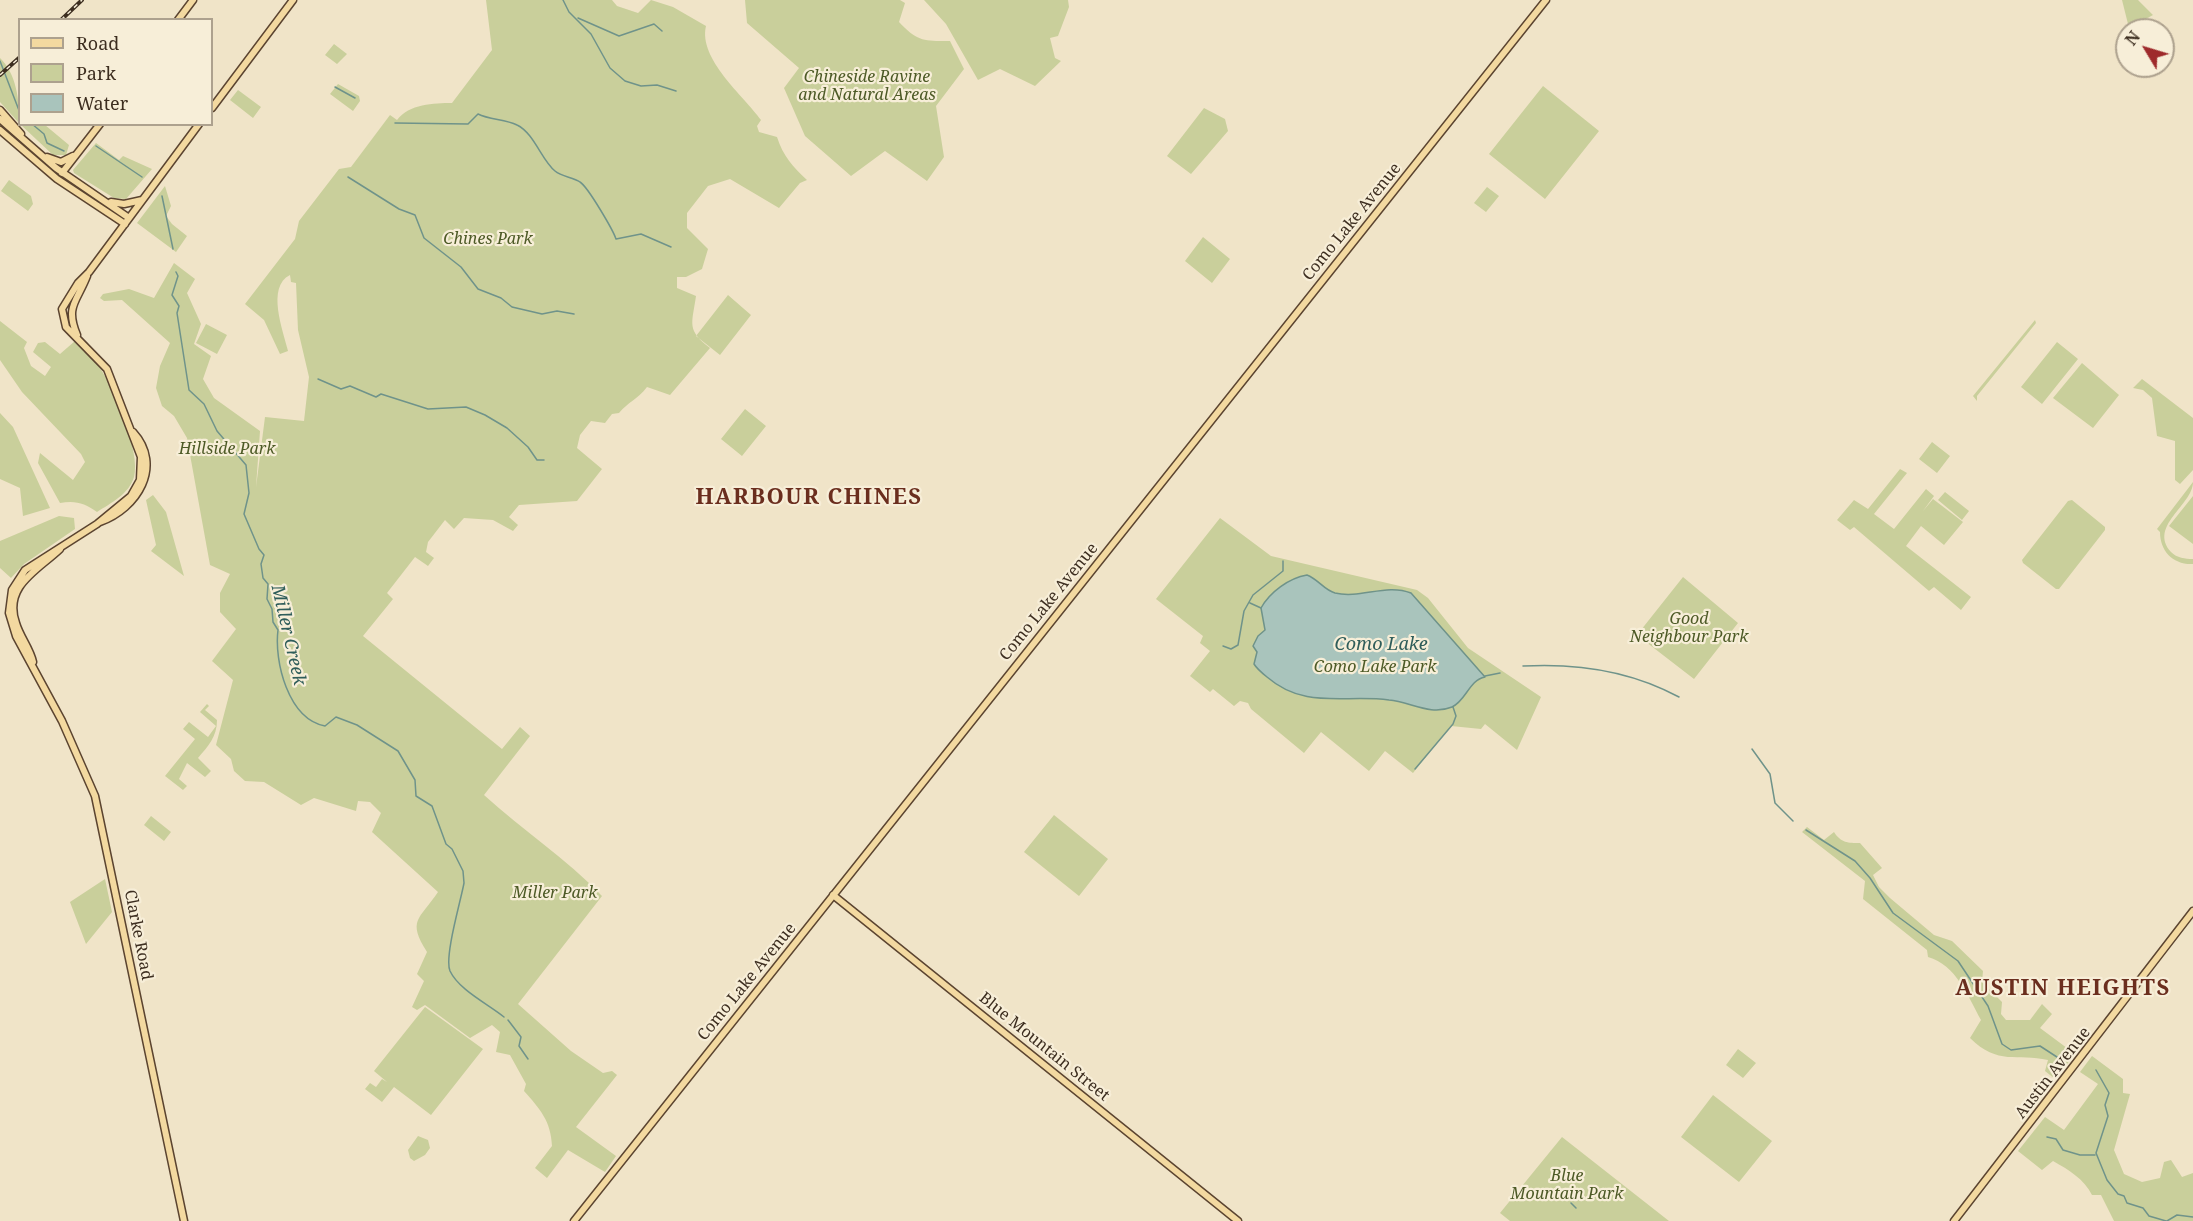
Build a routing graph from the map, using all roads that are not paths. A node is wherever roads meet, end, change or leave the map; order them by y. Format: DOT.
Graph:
graph roads {
  1 [pos="193,0"];
  2 [pos="293,0"];
  3 [pos="1546,0"];
  4 [pos="180,18"];
  5 [pos="213,107"];
  6 [pos="0,110"];
  7 [pos="0,119"];
  8 [pos="98,126"];
  9 [pos="198,126"];
  10 [pos="0,130"];
  11 [pos="27,142"];
  12 [pos="79,151"];
  13 [pos="41,155"];
  14 [pos="62,172"];
  15 [pos="53,176"];
  16 [pos="142,200"];
  17 [pos="108,201"];
  18 [pos="127,221"];
  19 [pos="88,272"];
  20 [pos="77,337"];
  21 [pos="833,895"];
  22 [pos="2193,911"];
  23 [pos="184,1221"];
  24 [pos="574,1221"];
  25 [pos="1238,1221"];
  26 [pos="1954,1221"];
  1 -- 4 [label="main road"];
  2 -- 5 [label="main road"];
  3 -- 21 [label="main road, Como Lake Avenue"];
  6 -- 11 [label="main road"];
  7 -- 11 [label="main road"];
  8 -- 12 [label="main road"];
  9 -- 16 [label="main road"];
  10 -- 15 [label="main road"];
  11 -- 13 [label="main road"];
  12 -- 13 [label="main road"];
  12 -- 14 [label="main road"];
  13 -- 14 [label="main road"];
  14 -- 15 [label="main road"];
  14 -- 17 [label="main road"];
  15 -- 18 [label="main road"];
  16 -- 17 [label="main road"];
  16 -- 18 [label="main road"];
  17 -- 18 [label="main road"];
  18 -- 19 [label="main road"];
  19 -- 20 [label="main road"];
  19 -- 20 [label="main road, Clarke Road"];
  20 -- 23 [label="main road, Clarke Road"];
  21 -- 24 [label="main road, Como Lake Avenue"];
  21 -- 25 [label="main road, Blue Mountain Street"];
  22 -- 26 [label="main road, Austin Avenue"];
}
